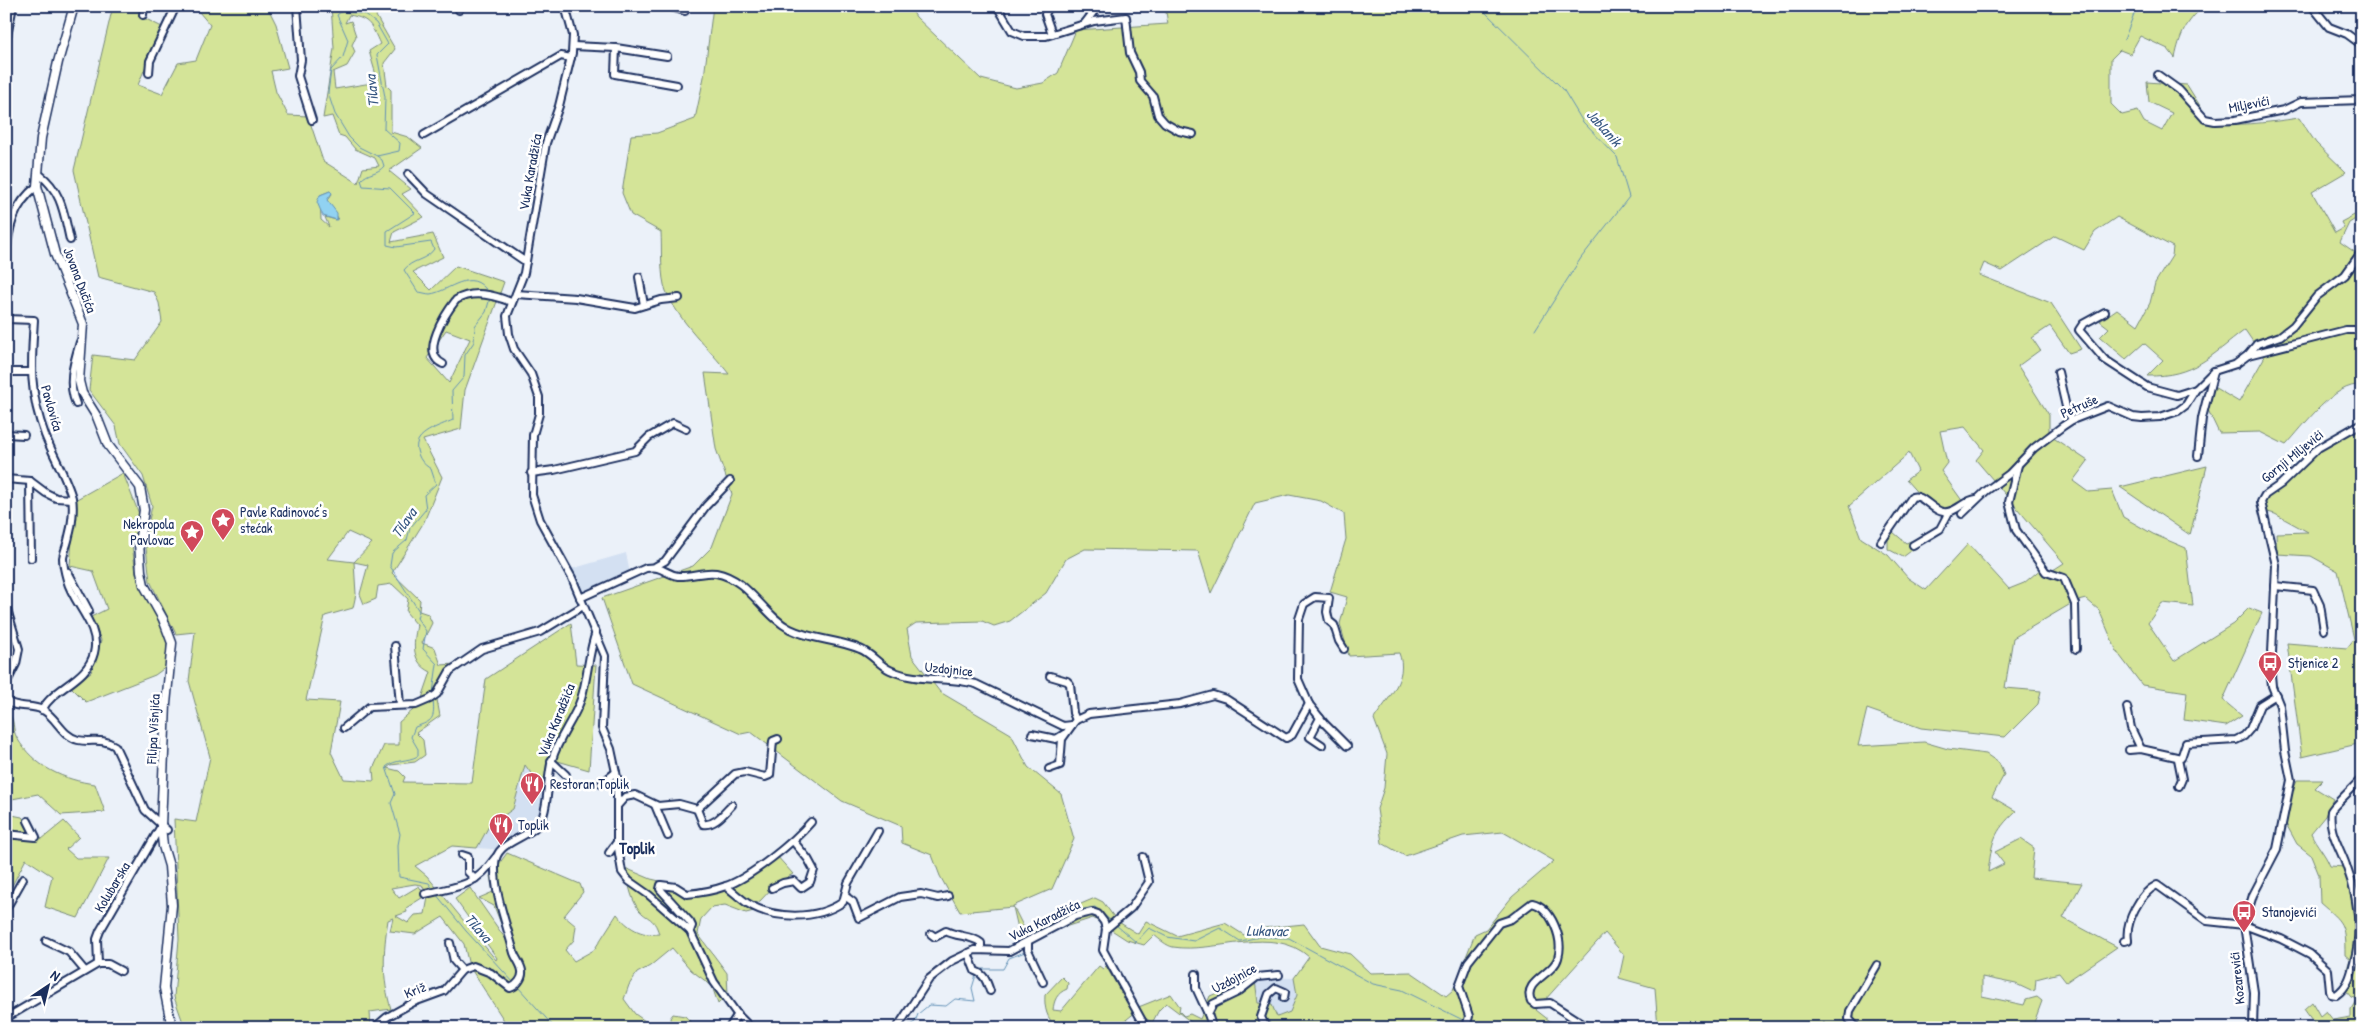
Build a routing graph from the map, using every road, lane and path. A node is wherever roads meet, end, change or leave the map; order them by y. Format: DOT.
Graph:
graph roads {
  1 [pos="13,6"];
  2 [pos="74,6"];
  3 [pos="144,6"];
  4 [pos="176,6"];
  5 [pos="297,6"];
  6 [pos="565,6"];
  7 [pos="667,6"];
  8 [pos="997,6"];
  9 [pos="1098,6"];
  10 [pos="2312,6"];
  11 [pos="1049,7"];
  12 [pos="685,12"];
  13 [pos="143,15"];
  14 [pos="1085,23"];
  15 [pos="1052,34"];
  16 [pos="6,41"];
  17 [pos="2362,45"];
  18 [pos="573,46"];
  19 [pos="616,48"];
  20 [pos="667,56"];
  21 [pos="571,58"];
  22 [pos="149,73"];
  23 [pos="2158,75"];
  24 [pos="677,85"];
  25 [pos="2362,100"];
  26 [pos="312,120"];
  27 [pos="1192,134"];
  28 [pos="424,135"];
  29 [pos="38,174"];
  30 [pos="408,174"];
  31 [pos="37,186"];
  32 [pos="70,240"];
  33 [pos="2362,251"];
  34 [pos="6,258"];
  35 [pos="526,262"];
  36 [pos="639,276"];
  37 [pos="516,294"];
  38 [pos="680,298"];
  39 [pos="511,302"];
  40 [pos="644,305"];
  41 [pos="2105,312"];
  42 [pos="6,319"];
  43 [pos="2362,330"];
  44 [pos="82,334"];
  45 [pos="2257,344"];
  46 [pos="2262,352"];
  47 [pos="2248,355"];
  48 [pos="442,364"];
  49 [pos="2214,371"];
  50 [pos="6,372"];
  51 [pos="31,372"];
  52 [pos="2058,372"];
  53 [pos="2196,389"];
  54 [pos="76,404"];
  55 [pos="2072,420"];
  56 [pos="2362,422"];
  57 [pos="686,430"];
  58 [pos="6,434"];
  59 [pos="24,435"];
  60 [pos="2198,456"];
  61 [pos="2018,465"];
  62 [pos="531,472"];
  63 [pos="6,479"];
  64 [pos="30,481"];
  65 [pos="730,481"];
  66 [pos="72,499"];
  67 [pos="1977,499"];
  68 [pos="1949,512"];
  69 [pos="1962,514"];
  70 [pos="1881,542"];
  71 [pos="1913,545"];
  72 [pos="31,558"];
  73 [pos="656,566"];
  74 [pos="65,567"];
  75 [pos="2275,586"];
  76 [pos="580,598"];
  77 [pos="6,606"];
  78 [pos="583,606"];
  79 [pos="89,611"];
  80 [pos="2324,630"];
  81 [pos="596,632"];
  82 [pos="170,634"];
  83 [pos="395,646"];
  84 [pos="1344,649"];
  85 [pos="2076,649"];
  86 [pos="1050,676"];
  87 [pos="6,684"];
  88 [pos="2276,695"];
  89 [pos="6,701"];
  90 [pos="1309,704"];
  91 [pos="400,706"];
  92 [pos="2127,708"];
  93 [pos="42,710"];
  94 [pos="1320,718"];
  95 [pos="1074,722"];
  96 [pos="344,728"];
  97 [pos="1065,733"];
  98 [pos="1032,734"];
  99 [pos="778,739"];
  100 [pos="1322,745"];
  101 [pos="1347,746"];
  102 [pos="2141,749"];
  103 [pos="2129,750"];
  104 [pos="2178,759"];
  105 [pos="552,761"];
  106 [pos="1049,769"];
  107 [pos="616,772"];
  108 [pos="559,778"];
  109 [pos="2362,778"];
  110 [pos="601,784"];
  111 [pos="2179,786"];
  112 [pos="618,805"];
  113 [pos="655,805"];
  114 [pos="732,805"];
  115 [pos="697,810"];
  116 [pos="28,821"];
  117 [pos="811,822"];
  118 [pos="164,828"];
  119 [pos="878,831"];
  120 [pos="6,834"];
  121 [pos="668,836"];
  122 [pos="792,841"];
  123 [pos="617,842"];
  124 [pos="609,853"];
  125 [pos="497,854"];
  126 [pos="462,856"];
  127 [pos="1143,857"];
  128 [pos="23,879"];
  129 [pos="475,879"];
  130 [pos="726,886"];
  131 [pos="772,888"];
  132 [pos="431,892"];
  133 [pos="845,896"];
  134 [pos="948,896"];
  135 [pos="6,909"];
  136 [pos="2361,919"];
  137 [pos="1111,925"];
  138 [pos="2244,925"];
  139 [pos="690,931"];
  140 [pos="931,934"];
  141 [pos="46,941"];
  142 [pos="2124,941"];
  143 [pos="1028,942"];
  144 [pos="450,943"];
  145 [pos="981,949"];
  146 [pos="968,953"];
  147 [pos="98,964"];
  148 [pos="1877,965"];
  149 [pos="462,970"];
  150 [pos="85,971"];
  151 [pos="121,971"];
  152 [pos="1196,974"];
  153 [pos="1279,975"];
  154 [pos="1043,982"];
  155 [pos="990,991"];
  156 [pos="1284,998"];
  157 [pos="738,1014"];
  158 [pos="1208,1014"];
  159 [pos="6,1018"];
  160 [pos="172,1028"];
  161 [pos="374,1028"];
  162 [pos="729,1028"];
  163 [pos="751,1028"];
  164 [pos="897,1028"];
  165 [pos="1146,1028"];
  166 [pos="1209,1028"];
  167 [pos="1266,1028"];
  168 [pos="1466,1028"];
  169 [pos="1588,1028"];
  170 [pos="1857,1028"];
  171 [pos="2253,1028"];
  1 -- 16 [label="street"];
  2 -- 29 [label="main road, Jovana Dučića"];
  3 -- 13 [label="street"];
  4 -- 22 [label="street"];
  5 -- 26 [label="street"];
  6 -- 18 [label="street, Vuka Karadžića"];
  7 -- 12 [label="street"];
  8 -- 15 [label="street"];
  9 -- 14 [label="street"];
  10 -- 17 [label="street"];
  11 -- 15 [label="street"];
  14 -- 15 [label="street"];
  14 -- 27 [label="street"];
  18 -- 19 [label="street"];
  18 -- 21 [label="street, Vuka Karadžića"];
  19 -- 20 [label="street"];
  19 -- 24 [label="street"];
  21 -- 28 [label="street"];
  21 -- 35 [label="street, Vuka Karadžića"];
  23 -- 25 [label="street, Miljevići"];
  29 -- 31 [label="main road, Jovana Dučića"];
  29 -- 32 [label="street"];
  30 -- 35 [label="street"];
  31 -- 34 [label="street"];
  31 -- 44 [label="main road, Jovana Dučića"];
  33 -- 45 [label="street"];
  35 -- 37 [label="street, Vuka Karadžića"];
  36 -- 40 [label="street"];
  37 -- 39 [label="street, Vuka Karadžića"];
  37 -- 40 [label="street"];
  38 -- 40 [label="street"];
  39 -- 48 [label="street"];
  39 -- 62 [label="street, Vuka Karadžića"];
  41 -- 53 [label="street"];
  42 -- 51 [label="street, Pavlovića"];
  43 -- 46 [label="street"];
  44 -- 54 [label="street"];
  44 -- 82 [label="main road, Jovana Dučića"];
  45 -- 46 [label="street"];
  45 -- 47 [label="street"];
  46 -- 47 [label="street"];
  47 -- 49 [label="street, Petruše"];
  49 -- 53 [label="street, Petruše"];
  49 -- 60 [label="street"];
  50 -- 51 [label="street"];
  51 -- 66 [label="street, Pavlovića"];
  52 -- 55 [label="street"];
  53 -- 55 [label="street, Petruše"];
  55 -- 61 [label="street, Petruše"];
  56 -- 75 [label="street, Gornji Miljevići"];
  57 -- 62 [label="street"];
  58 -- 59 [label="street"];
  61 -- 67 [label="street, Petruše"];
  61 -- 85 [label="street"];
  62 -- 76 [label="street, Vuka Karadžića"];
  63 -- 64 [label="street"];
  64 -- 66 [label="street"];
  64 -- 72 [label="street"];
  65 -- 73 [label="street"];
  66 -- 74 [label="street, Pavlovića"];
  67 -- 68 [label="street"];
  67 -- 69 [label="street, Petruše"];
  68 -- 70 [label="street"];
  68 -- 71 [label="street"];
  73 -- 76 [label="street"];
  73 -- 95 [label="street, Uzdojnice"];
  74 -- 79 [label="street"];
  74 -- 93 [label="street, Pavlovića"];
  75 -- 80 [label="street"];
  75 -- 88 [label="street"];
  76 -- 78 [label="street, Vuka Karadžića"];
  77 -- 87 [label="street"];
  78 -- 81 [label="street, Vuka Karadžića"];
  78 -- 91 [label="street"];
  81 -- 105 [label="street, Vuka Karadžića"];
  81 -- 107 [label="street, Vuka Karadžića"];
  82 -- 118 [label="main road, Filipa Višnjića"];
  83 -- 91 [label="street"];
  84 -- 90 [label="street"];
  86 -- 95 [label="street"];
  88 -- 104 [label="street"];
  88 -- 138 [label="street"];
  89 -- 93 [label="street"];
  90 -- 94 [label="street"];
  90 -- 95 [label="street, Uzdojnice"];
  91 -- 96 [label="street"];
  92 -- 102 [label="street"];
  93 -- 118 [label="street, Filipa Višnjića"];
  94 -- 100 [label="street"];
  94 -- 101 [label="street"];
  95 -- 97 [label="street"];
  97 -- 98 [label="street"];
  97 -- 106 [label="street"];
  99 -- 115 [label="street"];
  102 -- 103 [label="street"];
  102 -- 104 [label="street"];
  104 -- 111 [label="street"];
  105 -- 108 [label="street"];
  105 -- 125 [label="street, Vuka Karadžića"];
  107 -- 110 [label="street"];
  107 -- 112 [label="street, Vuka Karadžića"];
  109 -- 136 [label="street"];
  112 -- 113 [label="street"];
  112 -- 123 [label="street, Vuka Karadžića"];
  113 -- 115 [label="street"];
  113 -- 121 [label="street"];
  114 -- 115 [label="street"];
  116 -- 120 [label="street"];
  117 -- 122 [label="street, Vuka Karadžića"];
  118 -- 147 [label="street, Kolubarska"];
  118 -- 160 [label="main road"];
  119 -- 133 [label="street"];
  122 -- 130 [label="street, Vuka Karadžića"];
  122 -- 131 [label="street"];
  123 -- 124 [label="street"];
  123 -- 139 [label="street, Vuka Karadžića"];
  125 -- 129 [label="street, Vuka Karadžića"];
  125 -- 149 [label="street"];
  126 -- 129 [label="street"];
  127 -- 137 [label="street"];
  128 -- 135 [label="street"];
  129 -- 132 [label="street, Vuka Karadžića"];
  130 -- 133 [label="street"];
  130 -- 139 [label="street, Vuka Karadžića"];
  133 -- 134 [label="street"];
  136 -- 138 [label="street"];
  137 -- 143 [label="street, Vuka Karadžića"];
  137 -- 165 [label="street"];
  138 -- 142 [label="street"];
  138 -- 171 [label="street, Kozarevići"];
  139 -- 157 [label="street, Vuka Karadžića"];
  140 -- 145 [label="street"];
  141 -- 150 [label="street"];
  143 -- 145 [label="street, Vuka Karadžića"];
  143 -- 154 [label="street"];
  144 -- 149 [label="street"];
  145 -- 146 [label="street, Vuka Karadžića"];
  146 -- 155 [label="street"];
  146 -- 164 [label="street, Vuka Karadžića"];
  147 -- 150 [label="street"];
  147 -- 151 [label="street"];
  148 -- 170 [label="street"];
  149 -- 161 [label="street, Križ"];
  150 -- 159 [label="street"];
  152 -- 158 [label="street, Uzdojnice"];
  153 -- 158 [label="street, Uzdojnice"];
  156 -- 167 [label="street"];
  157 -- 162 [label="street"];
  157 -- 163 [label="street, Vuka Karadžića"];
  158 -- 166 [label="street, Uzdojnice"];
  168 -- 169 [label="street"];
}
